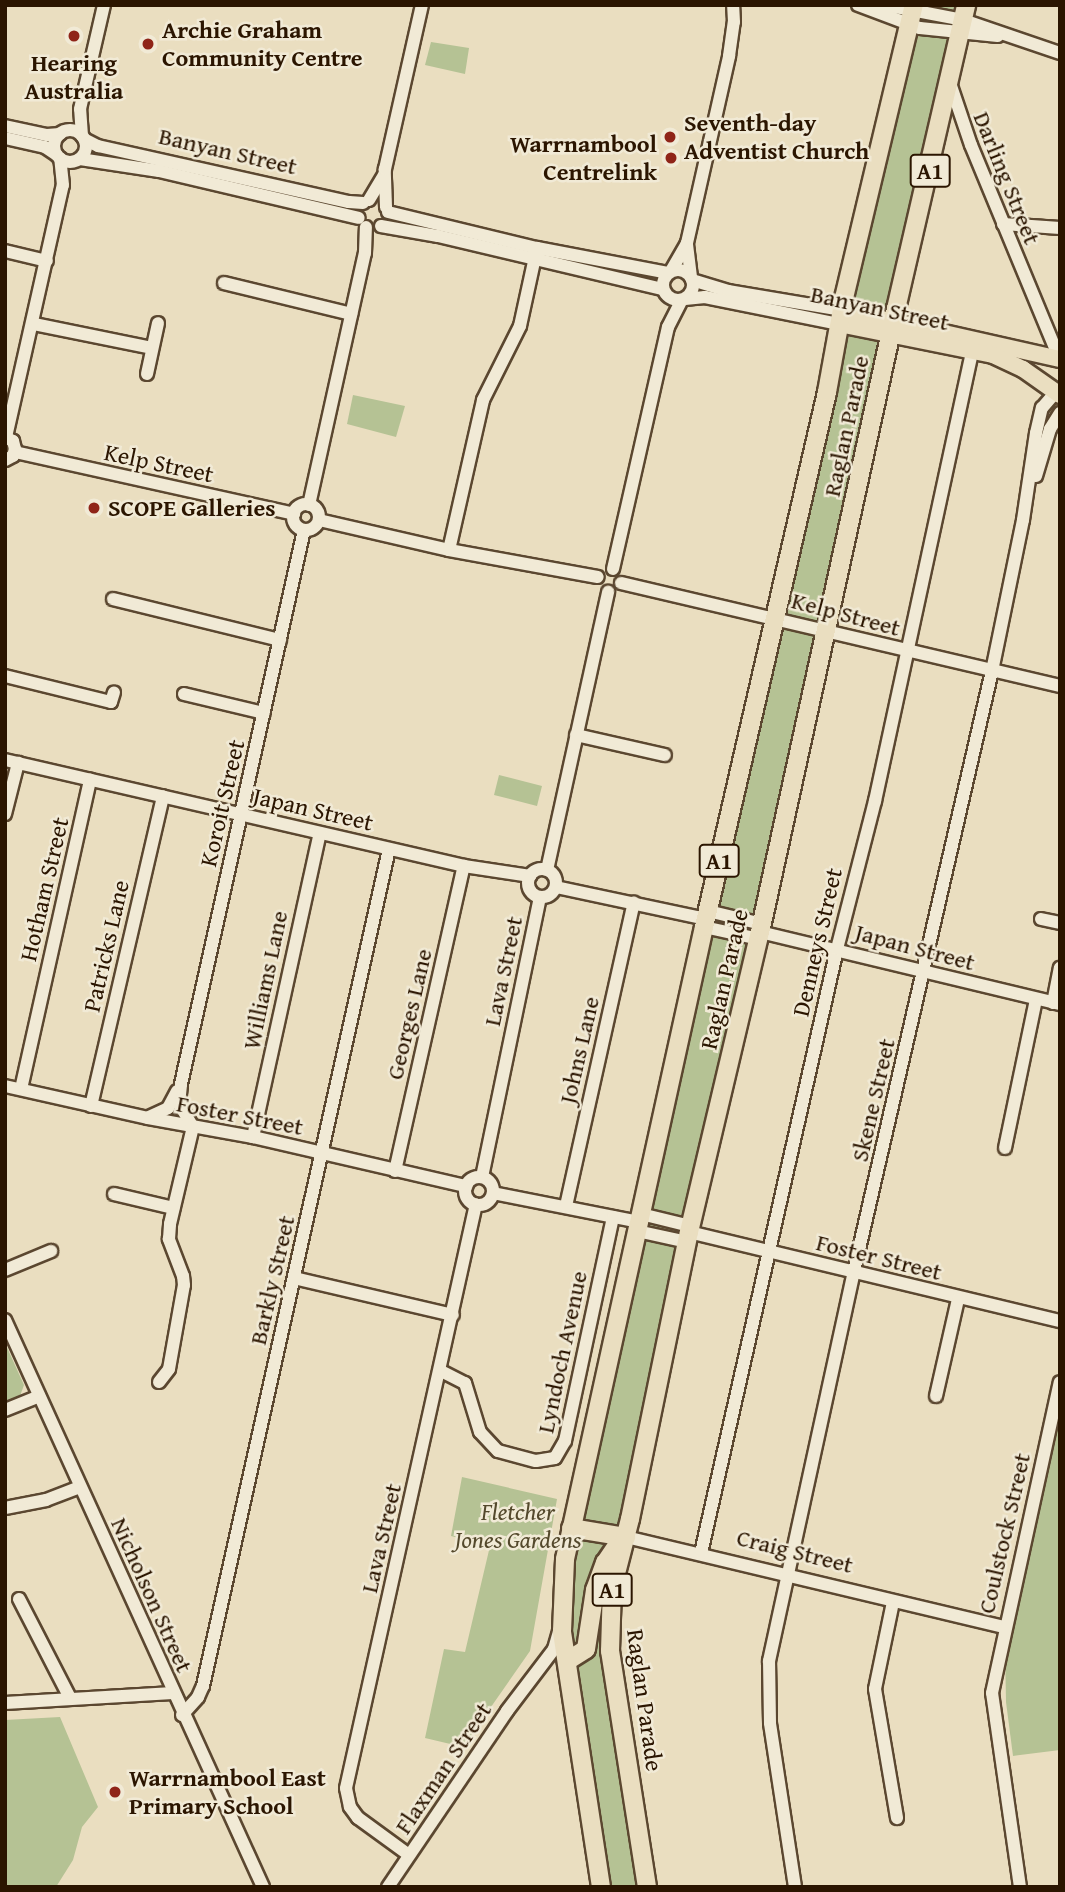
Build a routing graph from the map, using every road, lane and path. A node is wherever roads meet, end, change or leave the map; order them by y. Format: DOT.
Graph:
graph roads {
  1 [pos="104,5"];
  2 [pos="422,5"];
  3 [pos="733,5"];
  4 [pos="741,5"];
  5 [pos="858,5"];
  6 [pos="885,5"];
  7 [pos="912,13"];
  8 [pos="963,20"];
  9 [pos="734,22"];
  10 [pos="1060,40"];
  11 [pos="1053,51"];
  12 [pos="950,83"];
  13 [pos="80,109"];
  14 [pos="5,126"];
  15 [pos="63,132"];
  16 [pos="83,137"];
  17 [pos="5,138"];
  18 [pos="58,157"];
  19 [pos="78,160"];
  20 [pos="384,174"];
  21 [pos="62,186"];
  22 [pos="366,201"];
  23 [pos="387,210"];
  24 [pos="1003,224"];
  25 [pos="371,225"];
  26 [pos="1060,228"];
  27 [pos="687,243"];
  28 [pos="5,251"];
  29 [pos="536,254"];
  30 [pos="47,261"];
  31 [pos="669,272"];
  32 [pos="691,278"];
  33 [pos="224,283"];
  34 [pos="665,292"];
  35 [pos="683,299"];
  36 [pos="351,314"];
  37 [pos="840,317"];
  38 [pos="158,323"];
  39 [pos="34,324"];
  40 [pos="668,327"];
  41 [pos="892,327"];
  42 [pos="974,346"];
  43 [pos="152,348"];
  44 [pos="1056,358"];
  45 [pos="1028,372"];
  46 [pos="147,374"];
  47 [pos="1059,392"];
  48 [pos="1060,413"];
  49 [pos="1040,416"];
  50 [pos="6,437"];
  51 [pos="10,456"];
  52 [pos="309,505"];
  53 [pos="294,514"];
  54 [pos="319,520"];
  55 [pos="1023,520"];
  56 [pos="304,530"];
  57 [pos="449,550"];
  58 [pos="613,569"];
  59 [pos="598,578"];
  60 [pos="621,583"];
  61 [pos="608,592"];
  62 [pos="113,599"];
  63 [pos="775,617"];
  64 [pos="827,630"];
  65 [pos="280,640"];
  66 [pos="907,651"];
  67 [pos="992,671"];
  68 [pos="5,676"];
  69 [pos="1060,686"];
  70 [pos="114,692"];
  71 [pos="184,695"];
  72 [pos="264,713"];
  73 [pos="576,735"];
  74 [pos="665,755"];
  75 [pos="12,762"];
  76 [pos="90,780"];
  77 [pos="163,796"];
  78 [pos="5,814"];
  79 [pos="241,814"];
  80 [pos="320,833"];
  81 [pos="389,849"];
  82 [pos="464,866"];
  83 [pos="547,870"];
  84 [pos="530,877"];
  85 [pos="556,887"];
  86 [pos="540,897"];
  87 [pos="634,903"];
  88 [pos="706,919"];
  89 [pos="1041,919"];
  90 [pos="1060,923"];
  91 [pos="760,932"];
  92 [pos="837,948"];
  93 [pos="1060,968"];
  94 [pos="925,971"];
  95 [pos="1036,999"];
  96 [pos="1056,1003"];
  97 [pos="181,1084"];
  98 [pos="5,1086"];
  99 [pos="21,1089"];
  100 [pos="91,1106"];
  101 [pos="148,1118"];
  102 [pos="193,1127"];
  103 [pos="253,1137"];
  104 [pos="1005,1148"];
  105 [pos="320,1153"];
  106 [pos="395,1171"];
  107 [pos="482,1177"];
  108 [pos="466,1186"];
  109 [pos="493,1193"];
  110 [pos="114,1194"];
  111 [pos="476,1204"];
  112 [pos="566,1206"];
  113 [pos="173,1208"];
  114 [pos="613,1217"];
  115 [pos="639,1222"];
  116 [pos="689,1233"];
  117 [pos="51,1251"];
  118 [pos="769,1252"];
  119 [pos="5,1270"];
  120 [pos="854,1271"];
  121 [pos="294,1278"];
  122 [pos="958,1299"];
  123 [pos="453,1315"];
  124 [pos="5,1320"];
  125 [pos="1060,1321"];
  126 [pos="441,1371"];
  127 [pos="159,1382"];
  128 [pos="1060,1382"];
  129 [pos="39,1396"];
  130 [pos="936,1396"];
  131 [pos="5,1410"];
  132 [pos="80,1488"];
  133 [pos="5,1508"];
  134 [pos="571,1528"];
  135 [pos="626,1537"];
  136 [pos="701,1553"];
  137 [pos="786,1573"];
  138 [pos="19,1599"];
  139 [pos="893,1602"];
  140 [pos="1005,1627"];
  141 [pos="554,1662"];
  142 [pos="173,1693"];
  143 [pos="70,1698"];
  144 [pos="5,1703"];
  145 [pos="182,1715"];
  146 [pos="897,1818"];
  147 [pos="409,1855"];
  148 [pos="262,1887"];
  149 [pos="388,1887"];
  150 [pos="601,1887"];
  151 [pos="647,1887"];
  152 [pos="795,1887"];
  153 [pos="1020,1887"];
  1 -- 13 [label="street"];
  2 -- 20 [label="street"];
  3 -- 9 [label="street"];
  4 -- 9 [label="street"];
  5 -- 7 [label="street"];
  6 -- 7 [label="street"];
  7 -- 8 [label="street"];
  7 -- 37 [label="highway, Raglan Parade / A1"];
  8 -- 11 [label="street"];
  8 -- 12 [label="highway, Raglan Parade / A1"];
  9 -- 27 [label="street"];
  10 -- 11 [label="street"];
  12 -- 24 [label="street, Darling Street"];
  12 -- 41 [label="highway, Raglan Parade / A1"];
  13 -- 15 [label="street"];
  13 -- 16 [label="street"];
  14 -- 15 [label="street"];
  15 -- 16 [label="street"];
  15 -- 18 [label="street"];
  16 -- 19 [label="street"];
  16 -- 22 [label="street, Banyan Street"];
  17 -- 18 [label="street"];
  18 -- 19 [label="street"];
  18 -- 21 [label="street"];
  19 -- 21 [label="street"];
  19 -- 25 [label="street, Banyan Street"];
  20 -- 22 [label="street"];
  20 -- 23 [label="street"];
  21 -- 30 [label="street"];
  22 -- 23 [label="street, Banyan Street"];
  22 -- 25 [label="street"];
  23 -- 25 [label="street"];
  23 -- 29 [label="street, Banyan Street"];
  24 -- 26 [label="street"];
  24 -- 44 [label="street, Darling Street"];
  25 -- 29 [label="street, Banyan Street"];
  25 -- 36 [label="street"];
  27 -- 31 [label="street"];
  27 -- 32 [label="street"];
  28 -- 30 [label="street"];
  29 -- 31 [label="street, Banyan Street"];
  29 -- 34 [label="street, Banyan Street"];
  29 -- 57 [label="street"];
  30 -- 39 [label="street"];
  31 -- 32 [label="street"];
  31 -- 34 [label="street"];
  32 -- 35 [label="street"];
  32 -- 37 [label="street, Banyan Street"];
  33 -- 36 [label="street"];
  34 -- 35 [label="street"];
  34 -- 40 [label="street"];
  35 -- 37 [label="street, Banyan Street"];
  35 -- 40 [label="street"];
  36 -- 52 [label="street"];
  37 -- 41 [label="main road, Banyan Street"];
  37 -- 63 [label="highway, Raglan Parade / A1"];
  38 -- 43 [label="street"];
  39 -- 43 [label="street"];
  39 -- 50 [label="street"];
  40 -- 58 [label="street"];
  41 -- 42 [label="main road, Banyan Street"];
  41 -- 64 [label="highway, Raglan Parade / A1"];
  42 -- 44 [label="main road, Banyan Street"];
  42 -- 45 [label="main road, Banyan Street"];
  42 -- 66 [label="street, Denneys Street"];
  43 -- 46 [label="street"];
  44 -- 45 [label="main road"];
  45 -- 47 [label="main road, Banyan Street"];
  45 -- 49 [label="street, Skene Street"];
  47 -- 49 [label="street, Skene Street"];
  48 -- 55 [label="street, Skene Street"];
  49 -- 55 [label="street, Skene Street"];
  50 -- 51 [label="street"];
  51 -- 53 [label="street, Kelp Street"];
  52 -- 53 [label="street"];
  52 -- 54 [label="street"];
  53 -- 56 [label="street"];
  54 -- 56 [label="street"];
  54 -- 57 [label="street"];
  55 -- 67 [label="street, Skene Street"];
  56 -- 65 [label="street, Koroit Street"];
  57 -- 59 [label="street"];
  58 -- 59 [label="street"];
  58 -- 60 [label="street"];
  59 -- 61 [label="street"];
  60 -- 61 [label="street"];
  60 -- 63 [label="street, Kelp Street"];
  61 -- 73 [label="street"];
  62 -- 65 [label="street"];
  63 -- 64 [label="street, Kelp Street"];
  63 -- 88 [label="highway, Raglan Parade / A1"];
  64 -- 66 [label="street, Kelp Street"];
  64 -- 91 [label="highway, Raglan Parade / A1"];
  65 -- 72 [label="street, Koroit Street"];
  66 -- 67 [label="street, Kelp Street"];
  66 -- 92 [label="street, Denneys Street"];
  67 -- 69 [label="street, Kelp Street"];
  67 -- 94 [label="street, Skene Street"];
  68 -- 70 [label="street"];
  71 -- 72 [label="street"];
  72 -- 79 [label="street, Koroit Street"];
  73 -- 74 [label="street"];
  73 -- 83 [label="street"];
  75 -- 76 [label="street, Japan Street"];
  75 -- 78 [label="street"];
  76 -- 77 [label="street, Japan Street"];
  76 -- 99 [label="street, Hotham Street"];
  77 -- 79 [label="street, Japan Street"];
  77 -- 100 [label="street, Patricks Lane"];
  79 -- 80 [label="street, Japan Street"];
  79 -- 97 [label="street, Koroit Street"];
  80 -- 81 [label="street, Japan Street"];
  80 -- 103 [label="street, Williams Lane"];
  81 -- 82 [label="street, Japan Street"];
  81 -- 105 [label="street, Barkly Street"];
  82 -- 84 [label="street, Japan Street"];
  82 -- 106 [label="street, Georges Lane"];
  83 -- 84 [label="street"];
  83 -- 85 [label="street"];
  84 -- 86 [label="street"];
  85 -- 86 [label="street"];
  85 -- 87 [label="street, Japan Street"];
  86 -- 107 [label="street, Lava Street"];
  87 -- 88 [label="street, Japan Street"];
  87 -- 112 [label="street, Johns Lane"];
  88 -- 91 [label="street, Japan Street"];
  88 -- 115 [label="highway, Raglan Parade / A1"];
  89 -- 90 [label="street"];
  91 -- 92 [label="street, Japan Street"];
  91 -- 116 [label="highway, Raglan Parade / A1"];
  92 -- 94 [label="street, Japan Street"];
  92 -- 118 [label="street, Denneys Street"];
  93 -- 96 [label="street"];
  94 -- 95 [label="street, Japan Street"];
  94 -- 120 [label="street, Skene Street"];
  95 -- 96 [label="street, Japan Street"];
  95 -- 104 [label="street"];
  97 -- 101 [label="street, Koroit Street"];
  97 -- 102 [label="street, Koroit Street"];
  98 -- 99 [label="street, Foster Street"];
  99 -- 100 [label="street, Foster Street"];
  100 -- 101 [label="street, Foster Street"];
  101 -- 102 [label="street, Foster Street"];
  102 -- 103 [label="street, Foster Street"];
  102 -- 113 [label="street"];
  103 -- 105 [label="street, Foster Street"];
  105 -- 106 [label="street, Foster Street"];
  105 -- 121 [label="street, Barkly Street"];
  106 -- 108 [label="street, Foster Street"];
  107 -- 108 [label="street"];
  107 -- 109 [label="street"];
  108 -- 111 [label="street"];
  109 -- 111 [label="street"];
  109 -- 112 [label="street"];
  110 -- 113 [label="street"];
  111 -- 123 [label="street, Lava Street"];
  112 -- 114 [label="street"];
  113 -- 127 [label="street"];
  114 -- 115 [label="street"];
  114 -- 126 [label="street, Lyndoch Avenue"];
  115 -- 116 [label="street, Foster Street"];
  115 -- 134 [label="highway, Raglan Parade / A1"];
  116 -- 118 [label="street, Foster Street"];
  116 -- 135 [label="highway, Raglan Parade / A1"];
  117 -- 119 [label="street"];
  118 -- 120 [label="street, Foster Street"];
  118 -- 136 [label="street, Denneys Street"];
  120 -- 122 [label="street, Foster Street"];
  120 -- 137 [label="street, Skene Street"];
  121 -- 123 [label="street"];
  121 -- 145 [label="street, Barkly Street"];
  122 -- 125 [label="street, Foster Street"];
  122 -- 130 [label="street"];
  123 -- 126 [label="street, Lava Street"];
  124 -- 129 [label="street, Nicholson Street"];
  126 -- 147 [label="street, Lava Street"];
  128 -- 140 [label="street, Coulstock Street"];
  129 -- 131 [label="street"];
  129 -- 132 [label="street, Nicholson Street"];
  132 -- 133 [label="street"];
  132 -- 142 [label="street, Nicholson Street"];
  134 -- 135 [label="highway, Craig Street"];
  134 -- 141 [label="highway, Raglan Parade / A1"];
  135 -- 136 [label="street, Craig Street"];
  135 -- 141 [label="highway"];
  135 -- 151 [label="highway, Raglan Parade / A1"];
  136 -- 137 [label="street, Craig Street"];
  137 -- 139 [label="street, Craig Street"];
  137 -- 152 [label="street, Skene Street"];
  138 -- 143 [label="street"];
  139 -- 140 [label="street, Craig Street"];
  139 -- 146 [label="street"];
  140 -- 153 [label="street, Coulstock Street"];
  141 -- 147 [label="street, Flaxman Street"];
  141 -- 150 [label="highway, Raglan Parade / A1"];
  142 -- 143 [label="street"];
  142 -- 145 [label="street, Nicholson Street"];
  143 -- 144 [label="street"];
  145 -- 148 [label="street, Nicholson Street"];
  147 -- 149 [label="street, Flaxman Street"];
}
